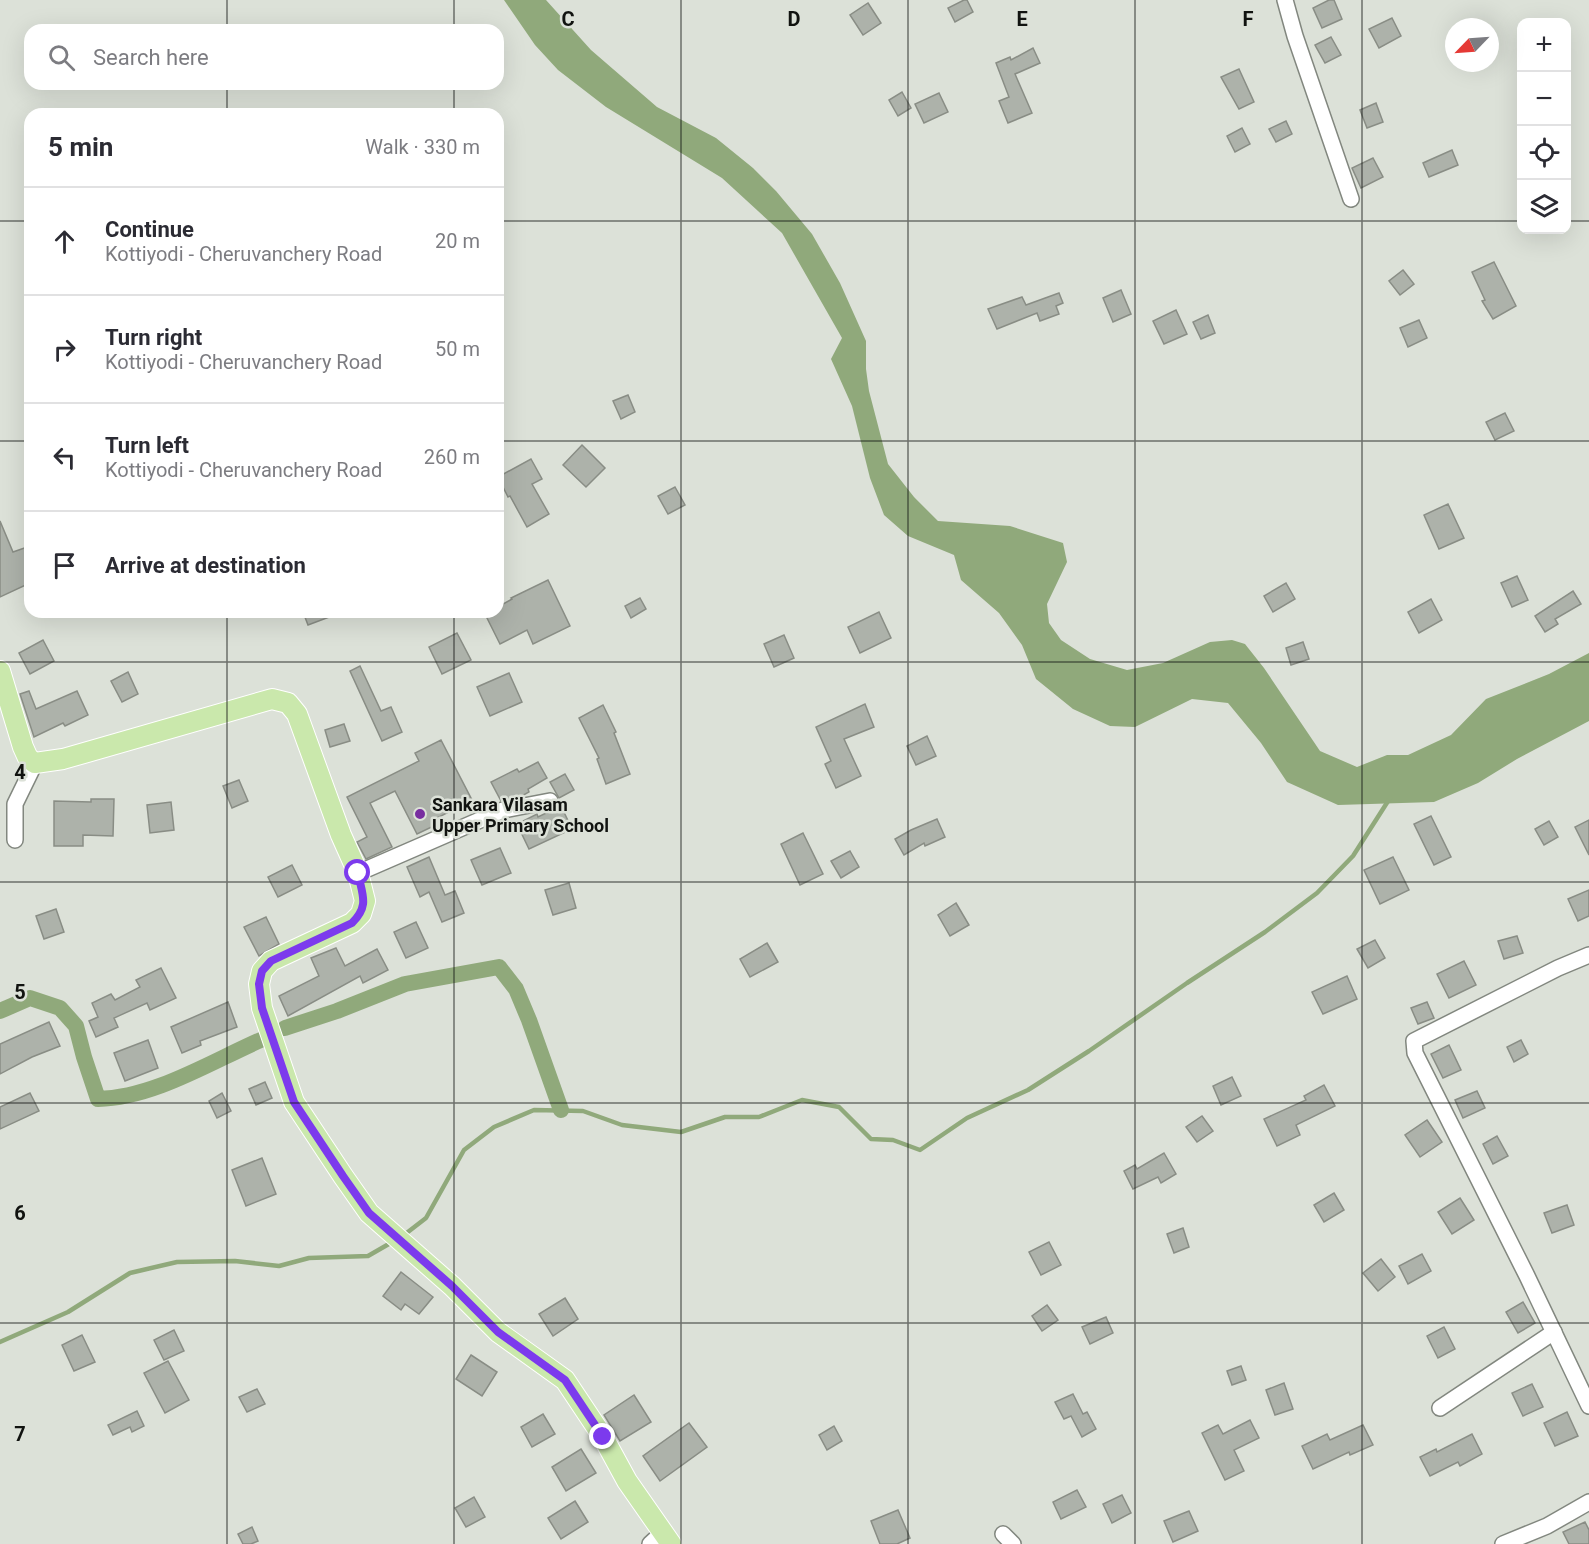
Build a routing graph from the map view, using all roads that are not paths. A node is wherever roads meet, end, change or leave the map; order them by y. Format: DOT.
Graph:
graph roads {
  1 [pos="1286,0"];
  2 [pos="1351,199"];
  3 [pos="0,670"];
  4 [pos="35,763"];
  5 [pos="550,801"];
  6 [pos="15,840"];
  7 [pos="358,873"];
  8 [pos="1589,955"];
  9 [pos="1554,1332"];
  10 [pos="1589,1406"];
  11 [pos="1440,1408"];
  12 [pos="1589,1502"];
  13 [pos="661,1540"];
  14 [pos="1503,1544"];
  1 -- 2 [label="street"];
  3 -- 4 [label="main road"];
  4 -- 6 [label="street"];
  4 -- 7 [label="main road"];
  5 -- 7 [label="street"];
  7 -- 13 [label="main road"];
  8 -- 9 [label="street"];
  9 -- 10 [label="street"];
  9 -- 11 [label="street"];
  12 -- 14 [label="street"];
}
